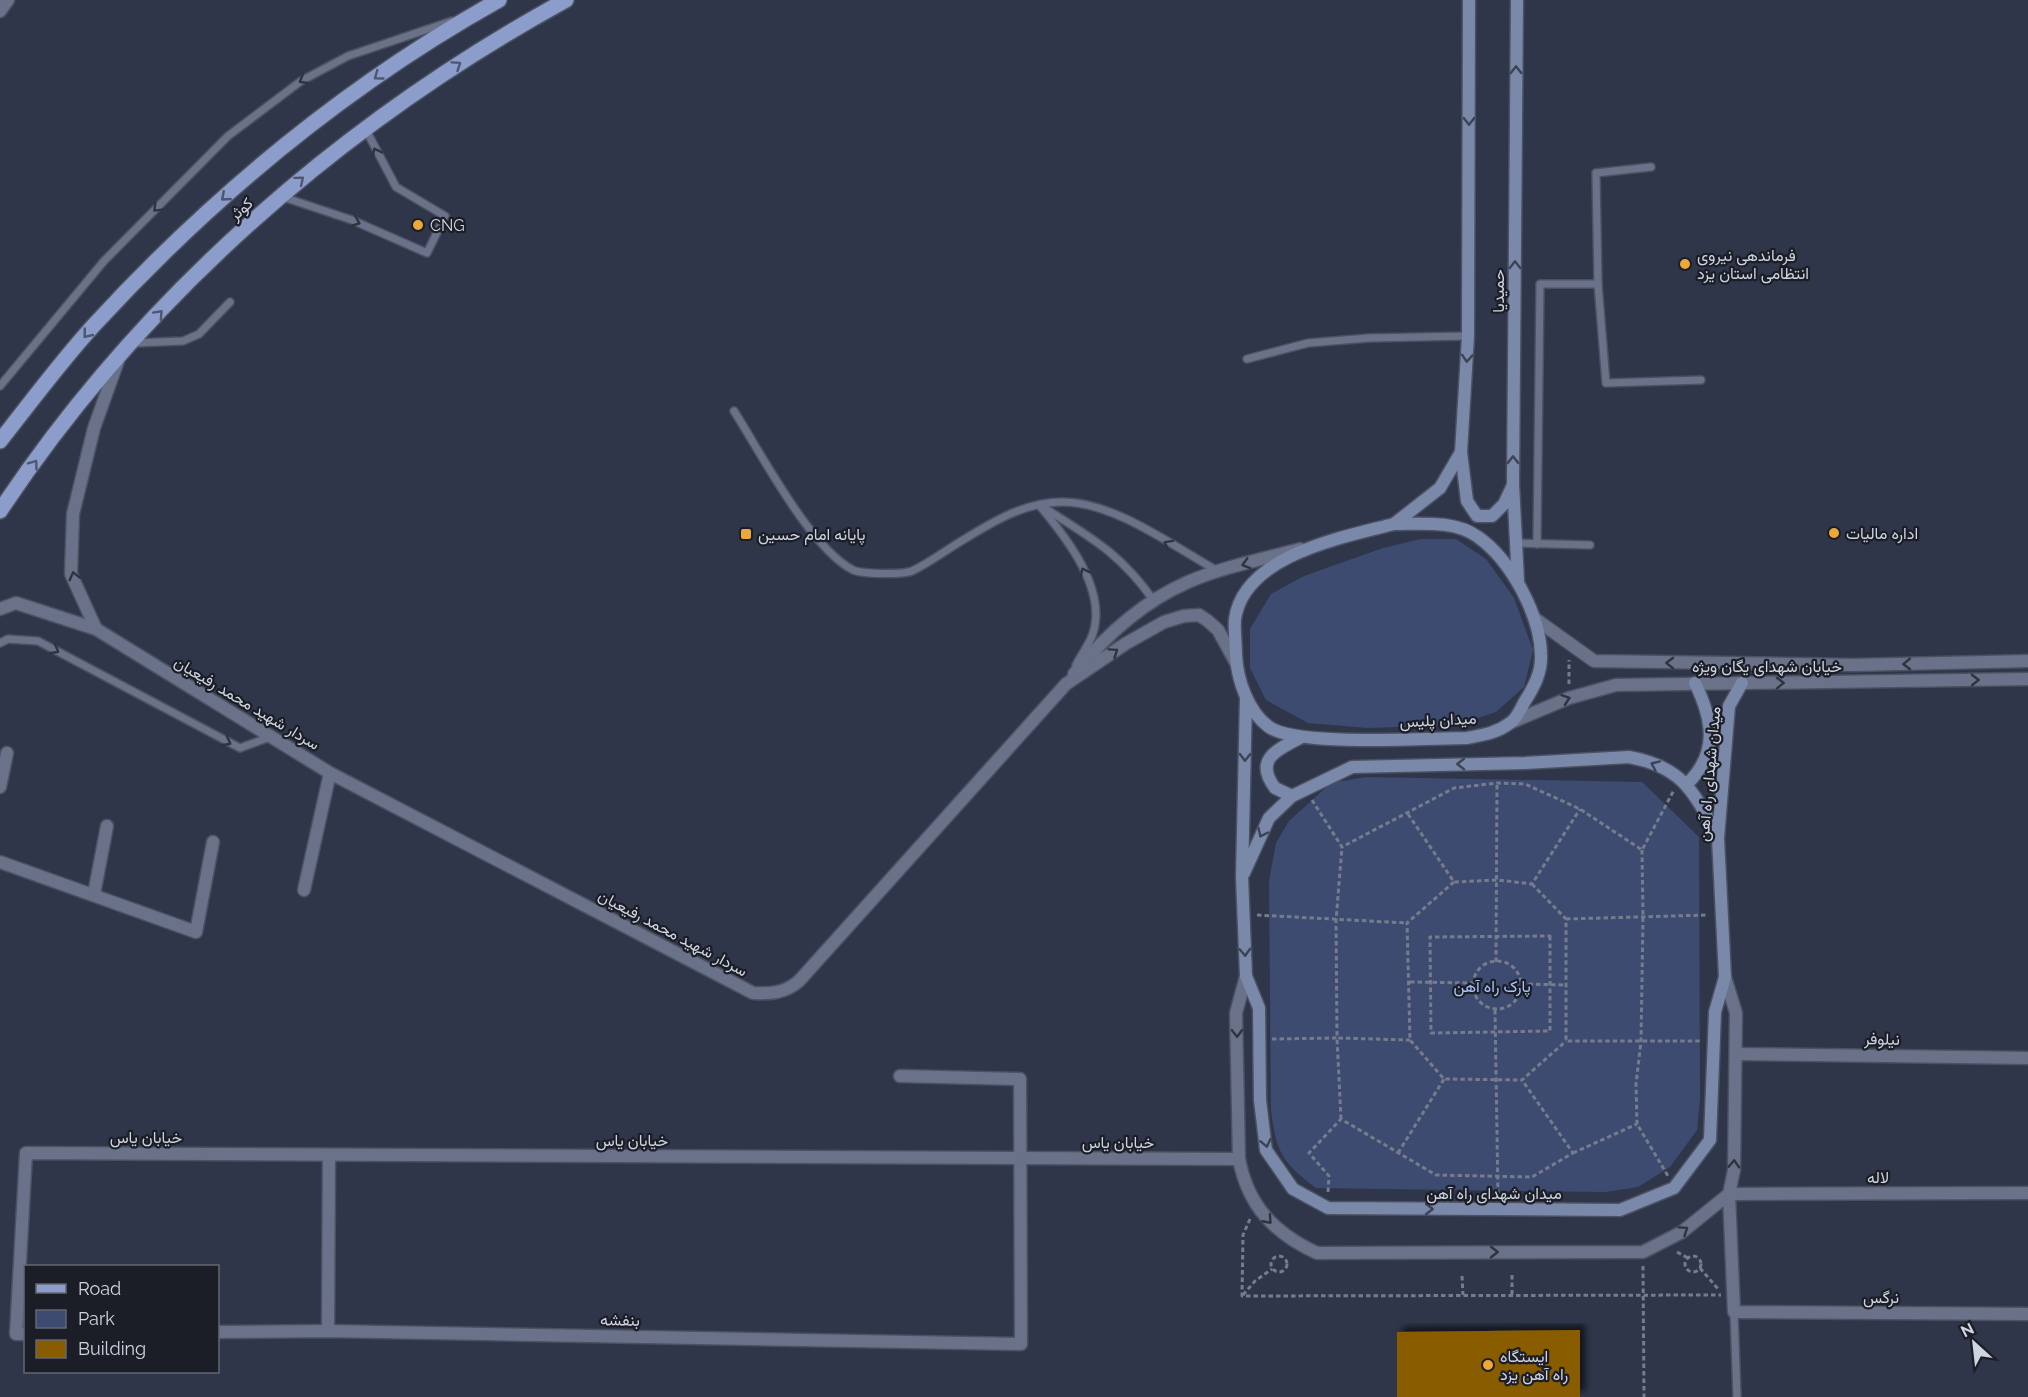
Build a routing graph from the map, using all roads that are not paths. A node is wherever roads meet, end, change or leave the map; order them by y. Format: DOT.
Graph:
graph roads {
  1 [pos="8,0"];
  2 [pos="488,0"];
  3 [pos="498,0"];
  4 [pos="566,0"];
  5 [pos="1469,0"];
  6 [pos="1517,0"];
  7 [pos="0,11"];
  8 [pos="475,13"];
  9 [pos="364,128"];
  10 [pos="1651,167"];
  11 [pos="280,197"];
  12 [pos="1598,284"];
  13 [pos="230,302"];
  14 [pos="1468,336"];
  15 [pos="132,343"];
  16 [pos="120,356"];
  17 [pos="1247,359"];
  18 [pos="1701,380"];
  19 [pos="0,386"];
  20 [pos="734,411"];
  21 [pos="0,441"];
  22 [pos="1461,452"];
  23 [pos="1513,484"];
  24 [pos="1039,505"];
  25 [pos="0,511"];
  26 [pos="1394,524"];
  27 [pos="1323,542"];
  28 [pos="1515,543"];
  29 [pos="1537,544"];
  30 [pos="1590,546"];
  31 [pos="1219,572"];
  32 [pos="1518,582"];
  33 [pos="1154,601"];
  34 [pos="0,609"];
  35 [pos="1534,618"];
  36 [pos="96,629"];
  37 [pos="0,643"];
  38 [pos="2028,661"];
  39 [pos="1236,663"];
  40 [pos="2028,680"];
  41 [pos="1695,683"];
  42 [pos="1742,683"];
  43 [pos="1066,684"];
  44 [pos="1246,698"];
  45 [pos="1512,722"];
  46 [pos="271,736"];
  47 [pos="1300,738"];
  48 [pos="7,753"];
  49 [pos="330,773"];
  50 [pos="1684,781"];
  51 [pos="0,787"];
  52 [pos="1292,796"];
  53 [pos="107,826"];
  54 [pos="1718,838"];
  55 [pos="213,842"];
  56 [pos="0,862"];
  57 [pos="1242,877"];
  58 [pos="304,891"];
  59 [pos="94,894"];
  60 [pos="1246,976"];
  61 [pos="1725,977"];
  62 [pos="1737,1054"];
  63 [pos="2028,1058"];
  64 [pos="900,1076"];
  65 [pos="329,1155"];
  66 [pos="1022,1158"];
  67 [pos="1239,1159"];
  68 [pos="2028,1193"];
  69 [pos="1729,1194"];
  70 [pos="1734,1312"];
  71 [pos="2028,1314"];
  72 [pos="328,1331"];
  73 [pos="219,1332"];
  74 [pos="24,1334"];
  75 [pos="1737,1397"];
  1 -- 7 [label="street"];
  2 -- 8 [label="street"];
  3 -- 8 [label="main road, کوثر"];
  9 -- 4 [label="main road, کوثر, one-way"];
  5 -- 14 [label="main road, حمیدیا, one-way"];
  23 -- 6 [label="main road, حمیدیا, one-way"];
  8 -- 19 [label="lane, one-way"];
  8 -- 21 [label="main road, کوثر, one-way"];
  11 -- 9 [label="main road, کوثر, one-way"];
  11 -- 9 [label="lane, one-way"];
  10 -- 12 [label="lane"];
  15 -- 11 [label="main road, کوثر, one-way"];
  12 -- 18 [label="lane"];
  12 -- 29 [label="lane"];
  13 -- 15 [label="lane"];
  14 -- 17 [label="lane"];
  14 -- 22 [label="main road, حمیدیا, one-way"];
  15 -- 16 [label="main road, کوثر"];
  25 -- 16 [label="main road, کوثر, one-way"];
  36 -- 16 [label="street, one-way"];
  20 -- 24 [label="lane"];
  22 -- 23 [label="main road"];
  22 -- 26 [label="main road, حمیدیا"];
  23 -- 28 [label="main road, حمیدیا"];
  31 -- 24 [label="lane, one-way"];
  24 -- 33 [label="lane"];
  43 -- 24 [label="lane, one-way"];
  26 -- 27 [label="main road, میدان پلیس"];
  26 -- 32 [label="main road, میدان پلیس"];
  27 -- 31 [label="street, one-way"];
  27 -- 39 [label="main road, میدان پلیس"];
  28 -- 29 [label="lane"];
  28 -- 32 [label="main road, حمیدیا"];
  29 -- 30 [label="lane"];
  31 -- 33 [label="street"];
  32 -- 35 [label="main road, میدان پلیس"];
  33 -- 43 [label="street"];
  34 -- 36 [label="street, سردار شهید محمد رفیعیان"];
  38 -- 35 [label="street, خیابان شهدای یگان ویژه, one-way"];
  35 -- 45 [label="main road, میدان پلیس"];
  36 -- 46 [label="street, سردار شهید محمد رفیعیان"];
  37 -- 46 [label="lane, one-way"];
  43 -- 39 [label="street, سردار شهید محمد رفیعیان, one-way"];
  39 -- 44 [label="main road, میدان پلیس"];
  42 -- 40 [label="street, خیابان شهدای یگان ویژه, one-way"];
  41 -- 42 [label="street, خیابان شهدای یگان ویژه"];
  45 -- 41 [label="street, خیابان شهدای یگان ویژه, one-way"];
  41 -- 50 [label="main road"];
  42 -- 54 [label="main road, میدان شهدای راه آهن"];
  43 -- 49 [label="street, سردار شهید محمد رفیعیان"];
  44 -- 47 [label="main road, میدان پلیس"];
  44 -- 57 [label="main road, میدان شهدای راه آهن, one-way"];
  45 -- 47 [label="main road, میدان پلیس"];
  46 -- 49 [label="street, سردار شهید محمد رفیعیان"];
  47 -- 52 [label="main road"];
  48 -- 51 [label="street"];
  49 -- 58 [label="street"];
  50 -- 52 [label="main road, one-way"];
  50 -- 54 [label="main road"];
  52 -- 57 [label="main road, one-way"];
  53 -- 59 [label="street"];
  54 -- 61 [label="main road, میدان شهدای راه آهن"];
  55 -- 59 [label="street"];
  56 -- 59 [label="street"];
  57 -- 60 [label="main road, میدان شهدای راه آهن, one-way"];
  60 -- 61 [label="main road, میدان شهدای راه آهن, one-way"];
  60 -- 67 [label="street, one-way"];
  61 -- 62 [label="street"];
  62 -- 63 [label="street, نیلوفر"];
  69 -- 62 [label="street, one-way"];
  64 -- 66 [label="street"];
  65 -- 66 [label="street, خیابان یاس"];
  65 -- 72 [label="street"];
  65 -- 74 [label="street, خیابان یاس"];
  66 -- 67 [label="street, خیابان یاس"];
  66 -- 72 [label="street, بنفشه"];
  67 -- 69 [label="street, one-way"];
  68 -- 69 [label="street, لاله"];
  69 -- 70 [label="street"];
  70 -- 71 [label="street, نرگس"];
  70 -- 75 [label="lane"];
  72 -- 73 [label="street, بنفشه"];
}
